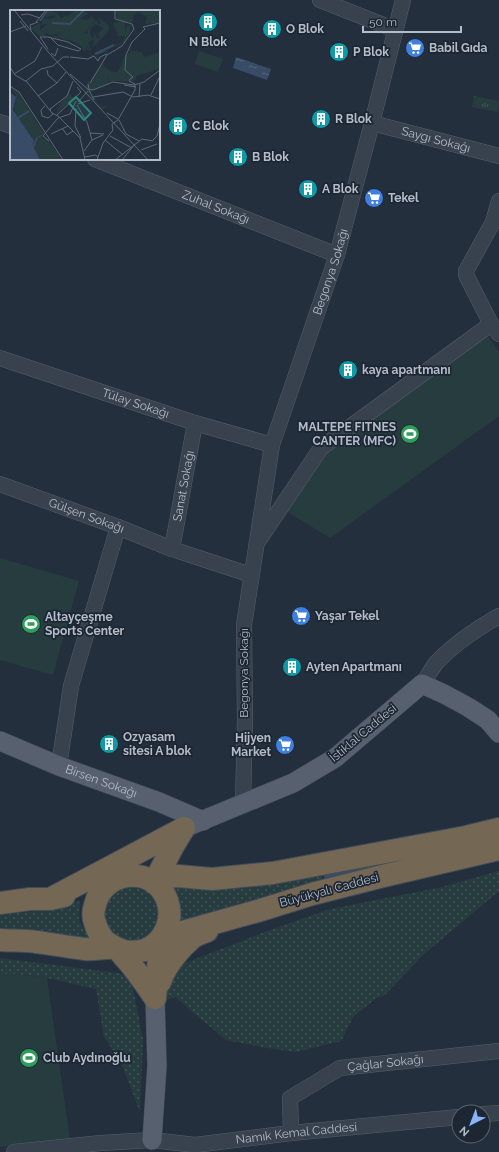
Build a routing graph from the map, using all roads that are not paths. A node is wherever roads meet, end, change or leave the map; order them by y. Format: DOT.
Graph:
graph roads {
  1 [pos="320,0"];
  2 [pos="402,0"];
  3 [pos="396,30"];
  4 [pos="0,122"];
  5 [pos="372,123"];
  6 [pos="10,126"];
  7 [pos="499,156"];
  8 [pos="98,160"];
  9 [pos="499,201"];
  10 [pos="337,255"];
  11 [pos="495,329"];
  12 [pos="0,358"];
  13 [pos="195,423"];
  14 [pos="272,445"];
  15 [pos="0,484"];
  16 [pos="118,527"];
  17 [pos="257,543"];
  18 [pos="172,549"];
  19 [pos="251,575"];
  20 [pos="499,616"];
  21 [pos="422,684"];
  22 [pos="499,733"];
  23 [pos="0,741"];
  24 [pos="59,766"];
  25 [pos="243,804"];
  26 [pos="194,825"];
  27 [pos="498,834"];
  28 [pos="154,883"];
  29 [pos="102,889"];
  30 [pos="50,899"];
  31 [pos="0,903"];
  32 [pos="240,915"];
  33 [pos="161,938"];
  34 [pos="0,940"];
  35 [pos="116,948"];
  36 [pos="155,998"];
  37 [pos="499,1051"];
  38 [pos="451,1118"];
  39 [pos="290,1132"];
  40 [pos="152,1140"];
  41 [pos="195,1145"];
  42 [pos="14,1152"];
  43 [pos="211,1152"];
  1 -- 3 [label="street"];
  2 -- 3 [label="street, Begonya Sokağı"];
  3 -- 5 [label="street, Begonya Sokağı"];
  4 -- 6 [label="street"];
  5 -- 7 [label="street, Saygı Sokağı"];
  5 -- 10 [label="street, Begonya Sokağı"];
  8 -- 10 [label="street, Zuhal Sokağı"];
  9 -- 11 [label="street"];
  10 -- 14 [label="street, Begonya Sokağı"];
  11 -- 17 [label="street, Begonya Sokağı"];
  12 -- 13 [label="street, Tülay Sokağı"];
  13 -- 14 [label="street, Tülay Sokağı"];
  13 -- 18 [label="street, Sanat Sokağı"];
  14 -- 17 [label="street, Begonya Sokağı"];
  15 -- 16 [label="street, Gülşen Sokağı"];
  16 -- 18 [label="street, Gülşen Sokağı"];
  16 -- 24 [label="street"];
  17 -- 19 [label="street, Begonya Sokağı"];
  18 -- 19 [label="street, Gülşen Sokağı"];
  19 -- 25 [label="street, Begonya Sokağı"];
  20 -- 21 [label="street, İstiklal Caddesi"];
  21 -- 22 [label="main road"];
  21 -- 25 [label="main road, İstiklal Caddesi"];
  23 -- 24 [label="main road, Birsen Sokağı"];
  24 -- 26 [label="main road, Birsen Sokağı"];
  25 -- 26 [label="main road, İstiklal Caddesi"];
  26 -- 28 [label="highway"];
  26 -- 30 [label="highway, İstiklal Caddesi"];
  27 -- 28 [label="highway, Büyükyalı Caddesi"];
  27 -- 32 [label="highway, Büyükyalı Caddesi"];
  28 -- 29 [label="highway"];
  28 -- 33 [label="highway"];
  29 -- 30 [label="highway"];
  29 -- 35 [label="highway, Büyükyalı Caddesi"];
  30 -- 31 [label="highway"];
  32 -- 33 [label="highway, Büyükyalı Caddesi"];
  32 -- 36 [label="highway"];
  33 -- 35 [label="highway, Büyükyalı Caddesi"];
  33 -- 36 [label="highway"];
  34 -- 35 [label="highway, Büyükyalı Caddesi"];
  35 -- 36 [label="highway"];
  36 -- 40 [label="main road"];
  37 -- 39 [label="street, Çağlar Sokağı"];
  38 -- 39 [label="street, Namık Kemal Caddesi"];
  39 -- 41 [label="street, Namık Kemal Caddesi"];
  40 -- 41 [label="street, Namık Kemal Caddesi"];
  40 -- 42 [label="street, Namık Kemal Caddesi"];
  41 -- 43 [label="street"];
}
